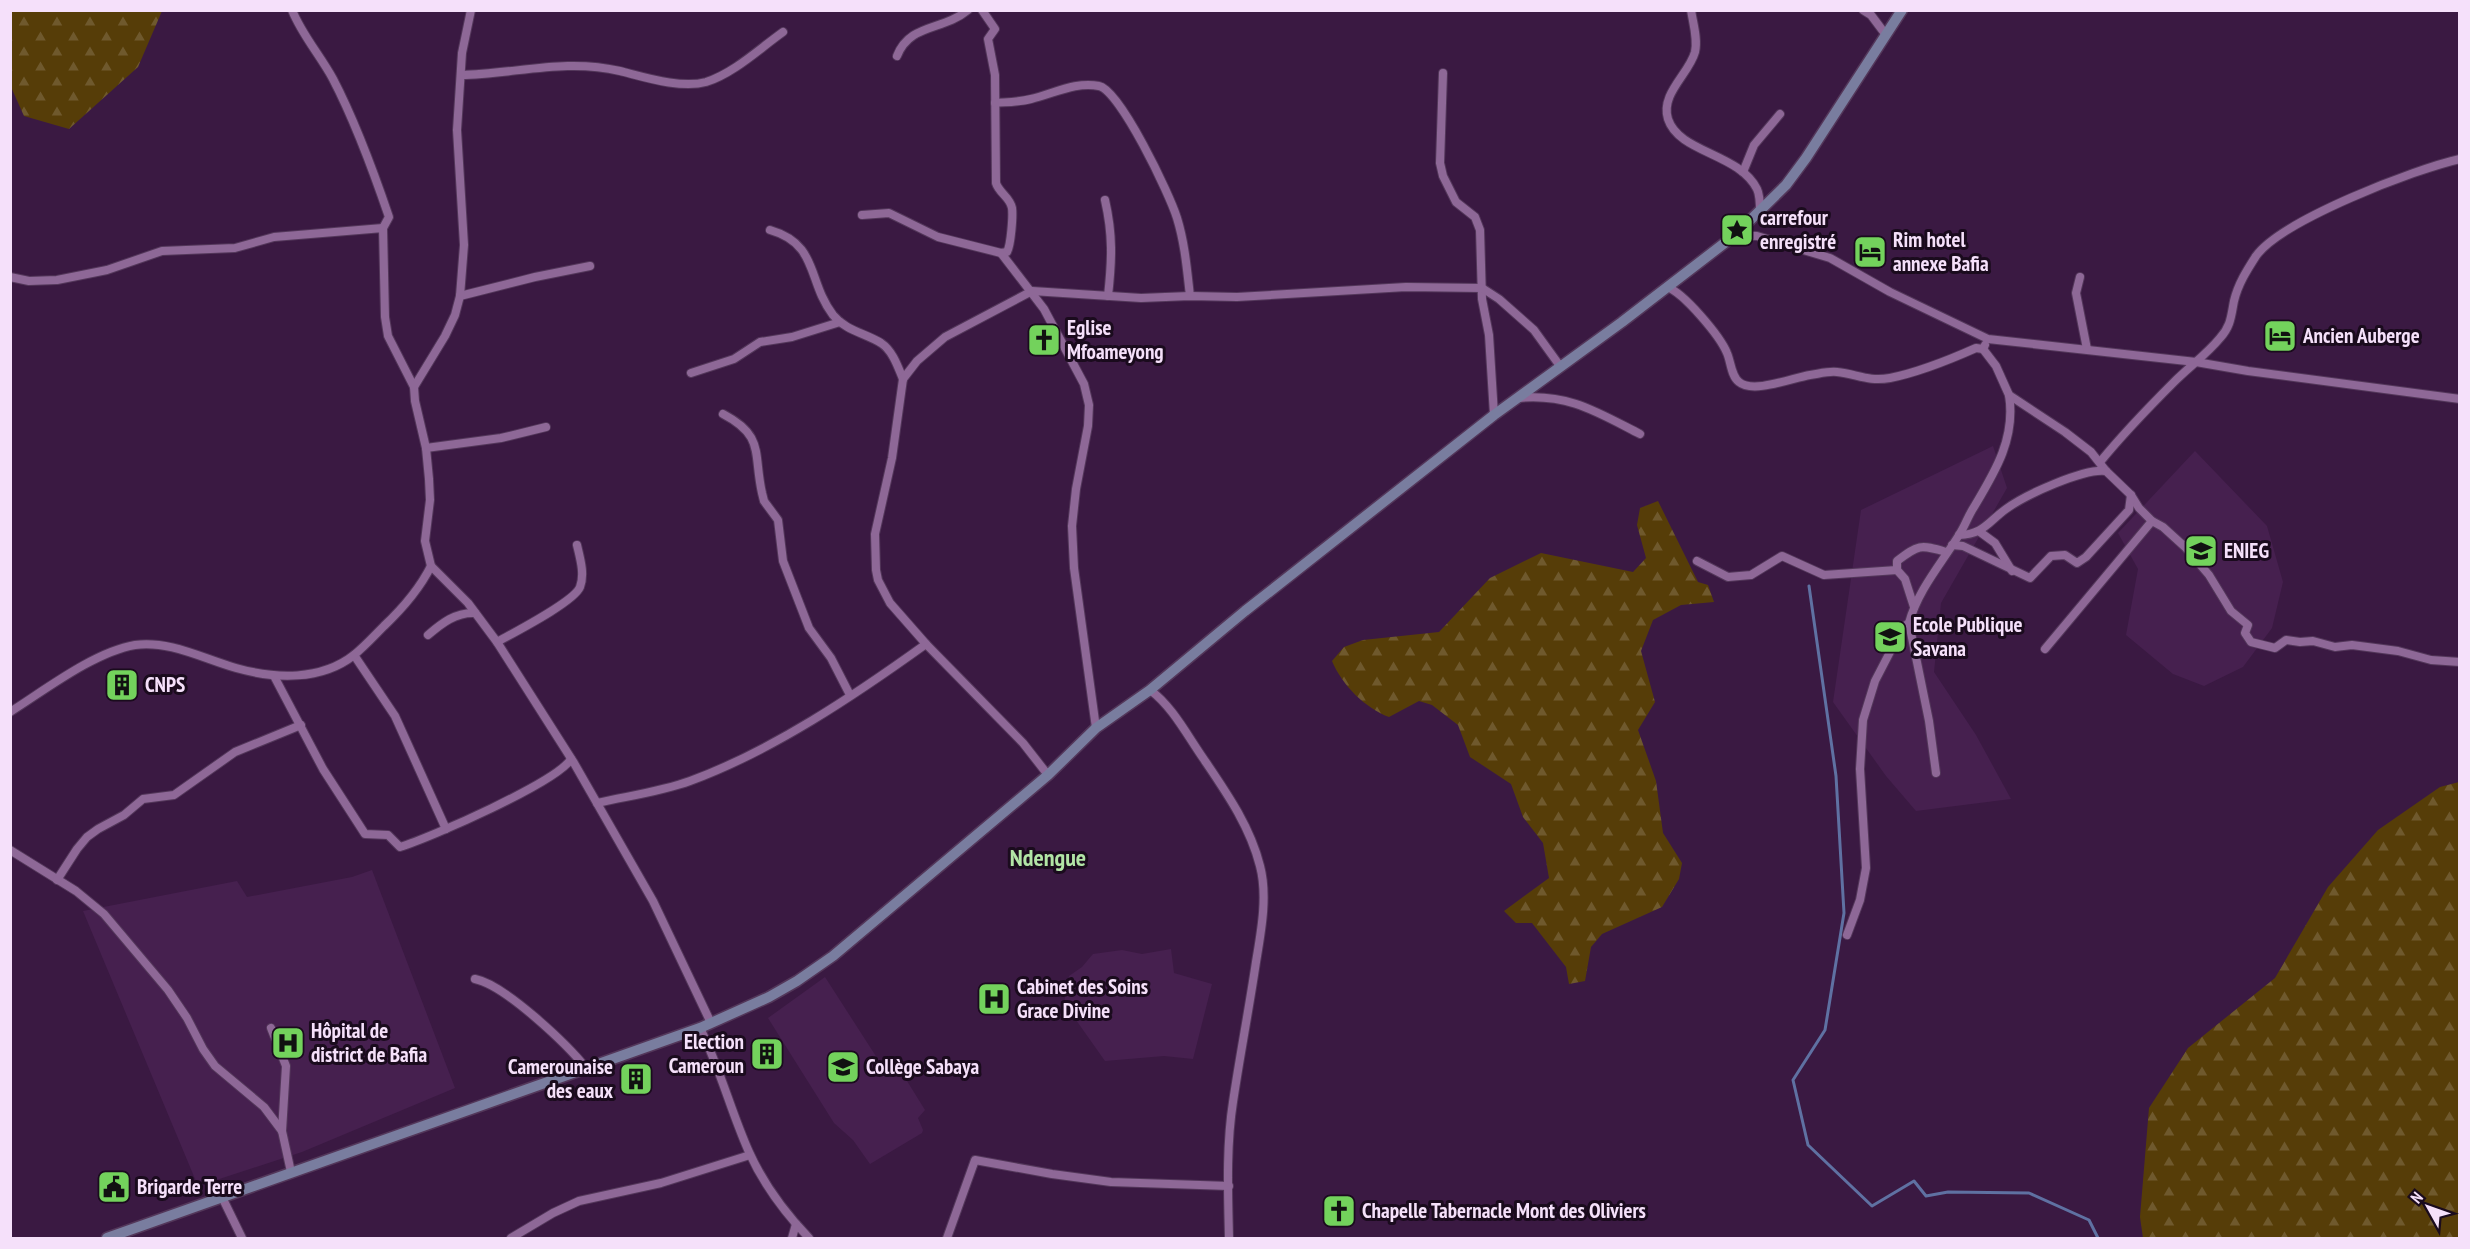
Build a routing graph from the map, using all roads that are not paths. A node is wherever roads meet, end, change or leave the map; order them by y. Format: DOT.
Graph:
graph roads {
  1 [pos="292,10"];
  2 [pos="471,10"];
  3 [pos="968,10"];
  4 [pos="982,10"];
  5 [pos="1691,10"];
  6 [pos="1863,10"];
  7 [pos="1902,10"];
  8 [pos="783,32"];
  9 [pos="1886,35"];
  10 [pos="897,56"];
  11 [pos="1443,73"];
  12 [pos="461,75"];
  13 [pos="995,103"];
  14 [pos="1780,114"];
  15 [pos="2460,159"];
  16 [pos="1743,172"];
  17 [pos="1105,200"];
  18 [pos="1760,212"];
  19 [pos="862,215"];
  20 [pos="383,228"];
  21 [pos="770,230"];
  22 [pos="1735,234"];
  23 [pos="1001,253"];
  24 [pos="590,266"];
  25 [pos="10,277"];
  26 [pos="2080,277"];
  27 [pos="1667,287"];
  28 [pos="1482,288"];
  29 [pos="1032,291"];
  30 [pos="460,296"];
  31 [pos="1108,296"];
  32 [pos="1190,296"];
  33 [pos="840,322"];
  34 [pos="1988,339"];
  35 [pos="1983,349"];
  36 [pos="2087,349"];
  37 [pos="2196,362"];
  38 [pos="1560,366"];
  39 [pos="691,373"];
  40 [pos="903,379"];
  41 [pos="414,387"];
  42 [pos="2009,395"];
  43 [pos="1517,398"];
  44 [pos="2460,399"];
  45 [pos="723,414"];
  46 [pos="1494,415"];
  47 [pos="546,427"];
  48 [pos="1640,434"];
  49 [pos="426,448"];
  50 [pos="2100,462"];
  51 [pos="2106,471"];
  52 [pos="2131,495"];
  53 [pos="2151,521"];
  54 [pos="1980,532"];
  55 [pos="1959,535"];
  56 [pos="578,545"];
  57 [pos="1949,548"];
  58 [pos="1697,561"];
  59 [pos="431,566"];
  60 [pos="1897,570"];
  61 [pos="2012,571"];
  62 [pos="1914,607"];
  63 [pos="476,613"];
  64 [pos="1909,623"];
  65 [pos="428,635"];
  66 [pos="497,642"];
  67 [pos="926,644"];
  68 [pos="2044,649"];
  69 [pos="354,655"];
  70 [pos="2460,662"];
  71 [pos="274,676"];
  72 [pos="1150,690"];
  73 [pos="850,695"];
  74 [pos="10,712"];
  75 [pos="301,725"];
  76 [pos="1096,728"];
  77 [pos="571,759"];
  78 [pos="1936,773"];
  79 [pos="1048,776"];
  80 [pos="597,804"];
  81 [pos="446,829"];
  82 [pos="10,850"];
  83 [pos="57,880"];
  84 [pos="1847,935"];
  85 [pos="475,979"];
  86 [pos="711,1023"];
  87 [pos="271,1028"];
  88 [pos="700,1028"];
  89 [pos="587,1069"];
  90 [pos="282,1131"];
  91 [pos="750,1155"];
  92 [pos="291,1172"];
  93 [pos="1229,1186"];
  94 [pos="222,1197"];
  95 [pos="796,1224"];
  96 [pos="106,1239"];
  97 [pos="242,1239"];
  98 [pos="511,1239"];
  99 [pos="792,1239"];
  100 [pos="810,1239"];
  101 [pos="947,1239"];
  102 [pos="1230,1239"];
  1 -- 20 [label="street"];
  2 -- 12 [label="street"];
  3 -- 10 [label="street"];
  4 -- 13 [label="street"];
  5 -- 16 [label="street"];
  6 -- 9 [label="street"];
  7 -- 9 [label="main road"];
  8 -- 12 [label="street"];
  9 -- 18 [label="main road"];
  11 -- 28 [label="street"];
  12 -- 30 [label="street"];
  13 -- 23 [label="street"];
  13 -- 32 [label="street"];
  14 -- 16 [label="street"];
  15 -- 37 [label="street"];
  16 -- 18 [label="street"];
  17 -- 31 [label="street"];
  18 -- 22 [label="main road"];
  19 -- 23 [label="street"];
  20 -- 25 [label="street"];
  20 -- 41 [label="street"];
  21 -- 33 [label="street"];
  22 -- 27 [label="main road"];
  22 -- 34 [label="street"];
  23 -- 29 [label="street"];
  24 -- 30 [label="street"];
  26 -- 36 [label="street"];
  27 -- 35 [label="street"];
  27 -- 38 [label="main road"];
  28 -- 32 [label="street"];
  28 -- 38 [label="street"];
  28 -- 46 [label="street"];
  29 -- 31 [label="street"];
  29 -- 40 [label="street"];
  29 -- 76 [label="street"];
  30 -- 41 [label="street"];
  31 -- 32 [label="street"];
  33 -- 39 [label="street"];
  33 -- 40 [label="street"];
  34 -- 35 [label="street"];
  34 -- 36 [label="street"];
  35 -- 42 [label="street"];
  36 -- 37 [label="street"];
  37 -- 44 [label="street"];
  37 -- 50 [label="street"];
  38 -- 43 [label="main road"];
  40 -- 67 [label="street"];
  41 -- 49 [label="street"];
  42 -- 50 [label="street"];
  42 -- 55 [label="street"];
  43 -- 46 [label="main road"];
  43 -- 48 [label="street"];
  45 -- 73 [label="street"];
  46 -- 72 [label="main road"];
  47 -- 49 [label="street"];
  49 -- 59 [label="street"];
  50 -- 51 [label="street"];
  51 -- 52 [label="street"];
  51 -- 54 [label="street"];
  52 -- 53 [label="street"];
  52 -- 61 [label="street"];
  53 -- 68 [label="street"];
  53 -- 70 [label="street"];
  54 -- 55 [label="street"];
  54 -- 61 [label="street"];
  55 -- 57 [label="street"];
  56 -- 66 [label="street"];
  57 -- 60 [label="street"];
  57 -- 61 [label="street"];
  57 -- 62 [label="street"];
  58 -- 60 [label="street"];
  59 -- 63 [label="street"];
  59 -- 69 [label="street"];
  60 -- 62 [label="street"];
  62 -- 64 [label="street"];
  63 -- 65 [label="street"];
  63 -- 66 [label="street"];
  64 -- 78 [label="street"];
  64 -- 84 [label="street"];
  66 -- 77 [label="street"];
  67 -- 73 [label="street"];
  67 -- 79 [label="street"];
  69 -- 71 [label="street"];
  69 -- 81 [label="street"];
  71 -- 74 [label="street"];
  71 -- 75 [label="street"];
  72 -- 76 [label="main road"];
  72 -- 93 [label="street"];
  73 -- 80 [label="street"];
  75 -- 81 [label="street"];
  75 -- 83 [label="street"];
  76 -- 79 [label="main road"];
  77 -- 80 [label="street"];
  77 -- 81 [label="street"];
  79 -- 86 [label="main road"];
  80 -- 86 [label="street"];
  82 -- 83 [label="street"];
  83 -- 90 [label="street"];
  85 -- 89 [label="street"];
  86 -- 88 [label="main road"];
  87 -- 90 [label="street"];
  88 -- 89 [label="main road"];
  88 -- 91 [label="street"];
  89 -- 92 [label="main road"];
  90 -- 92 [label="street"];
  91 -- 95 [label="street"];
  91 -- 98 [label="street"];
  92 -- 94 [label="main road"];
  93 -- 101 [label="street"];
  93 -- 102 [label="street"];
  94 -- 96 [label="main road"];
  94 -- 97 [label="street"];
  95 -- 99 [label="street"];
  95 -- 100 [label="street"];
}
